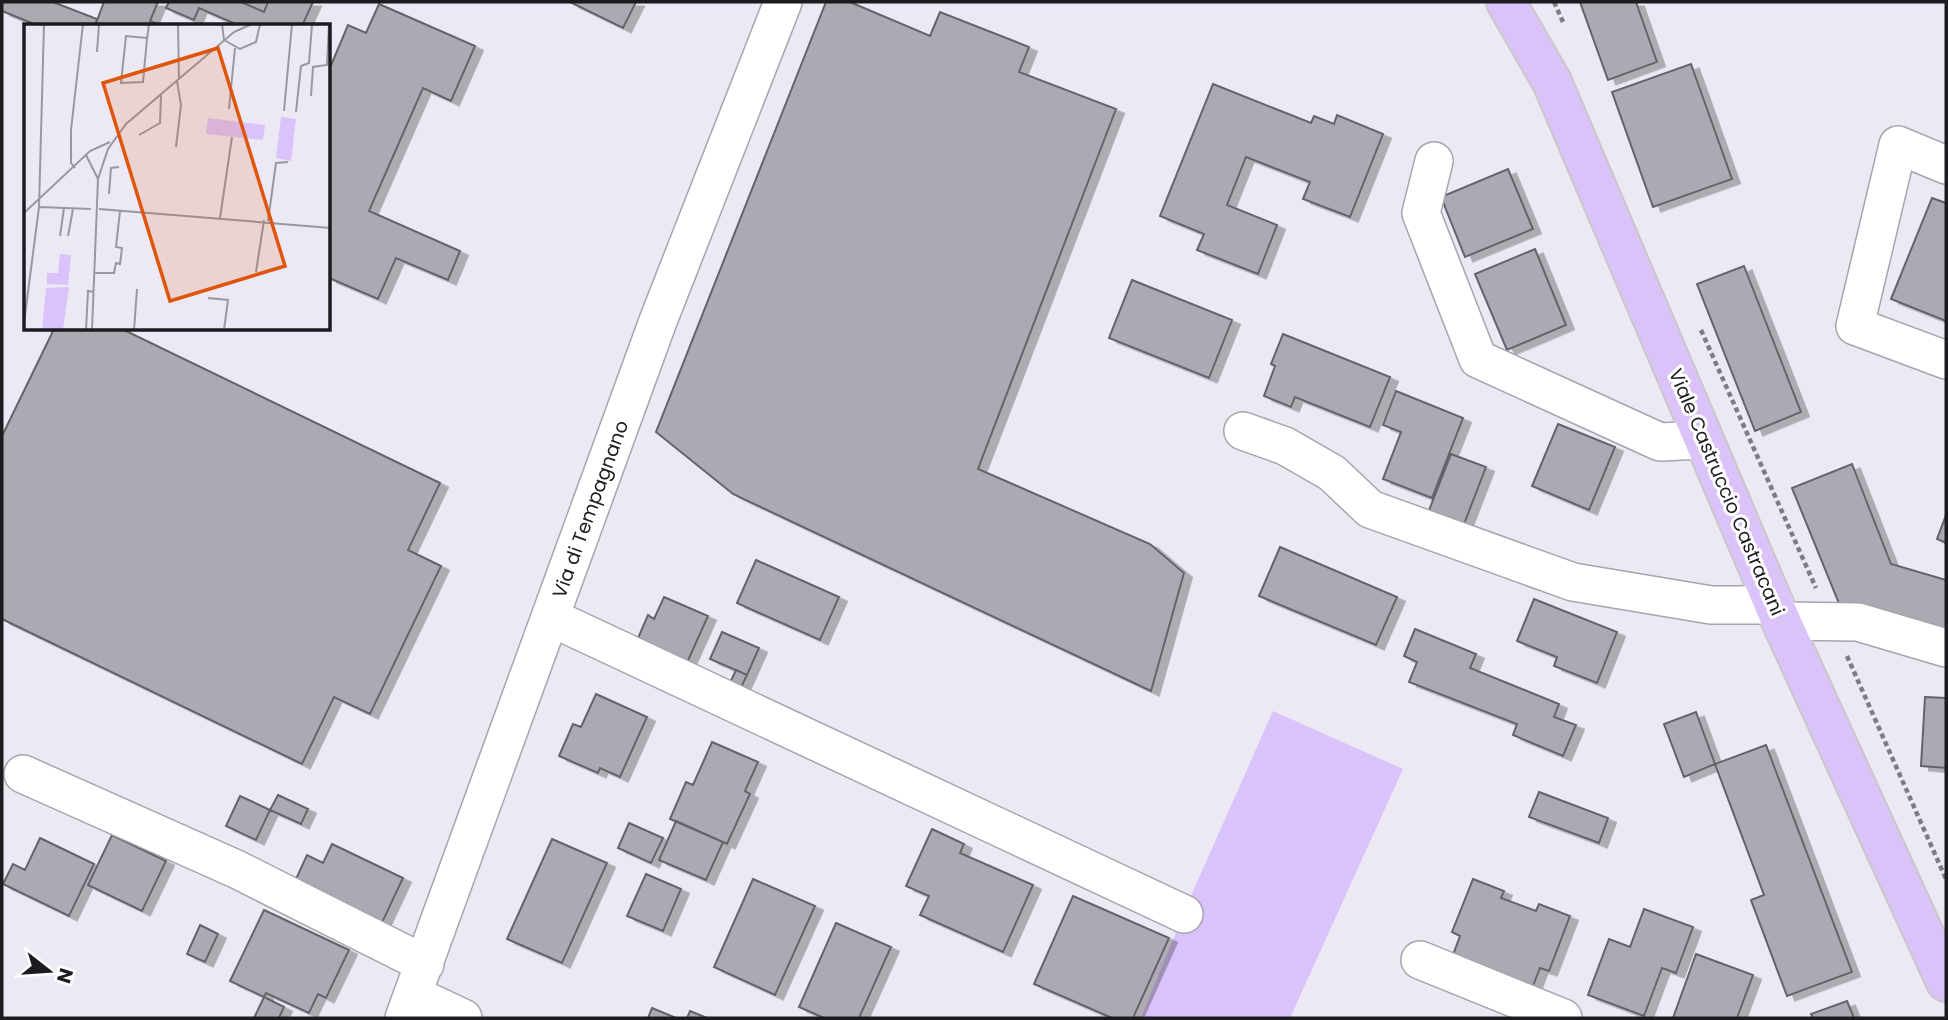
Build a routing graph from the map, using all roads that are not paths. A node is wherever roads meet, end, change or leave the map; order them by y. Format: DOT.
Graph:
graph roads {
  1 [pos="783,2"];
  2 [pos="1506,2"];
  3 [pos="1434,161"];
  4 [pos="1946,165"];
  5 [pos="1946,360"];
  6 [pos="1243,431"];
  7 [pos="1704,440"];
  8 [pos="1778,613"];
  9 [pos="551,617"];
  10 [pos="1946,648"];
  11 [pos="23,774"];
  12 [pos="1184,914"];
  13 [pos="1420,960"];
  14 [pos="1946,982"];
  15 [pos="414,992"];
  16 [pos="463,1018"];
  17 [pos="1563,1018"];
  1 -- 9 [label="street, Via di Tempagnano"];
  2 -- 7 [label="main road, Viale Castruccio Castracani"];
  3 -- 7 [label="street"];
  4 -- 5 [label="street"];
  6 -- 8 [label="street"];
  7 -- 8 [label="main road, Viale Castruccio Castracani"];
  8 -- 10 [label="street"];
  8 -- 14 [label="main road, Viale Castruccio Castracani"];
  9 -- 12 [label="street"];
  9 -- 15 [label="street, Via di Tempagnano"];
  11 -- 15 [label="street"];
  13 -- 17 [label="street"];
  15 -- 16 [label="street"];
}
